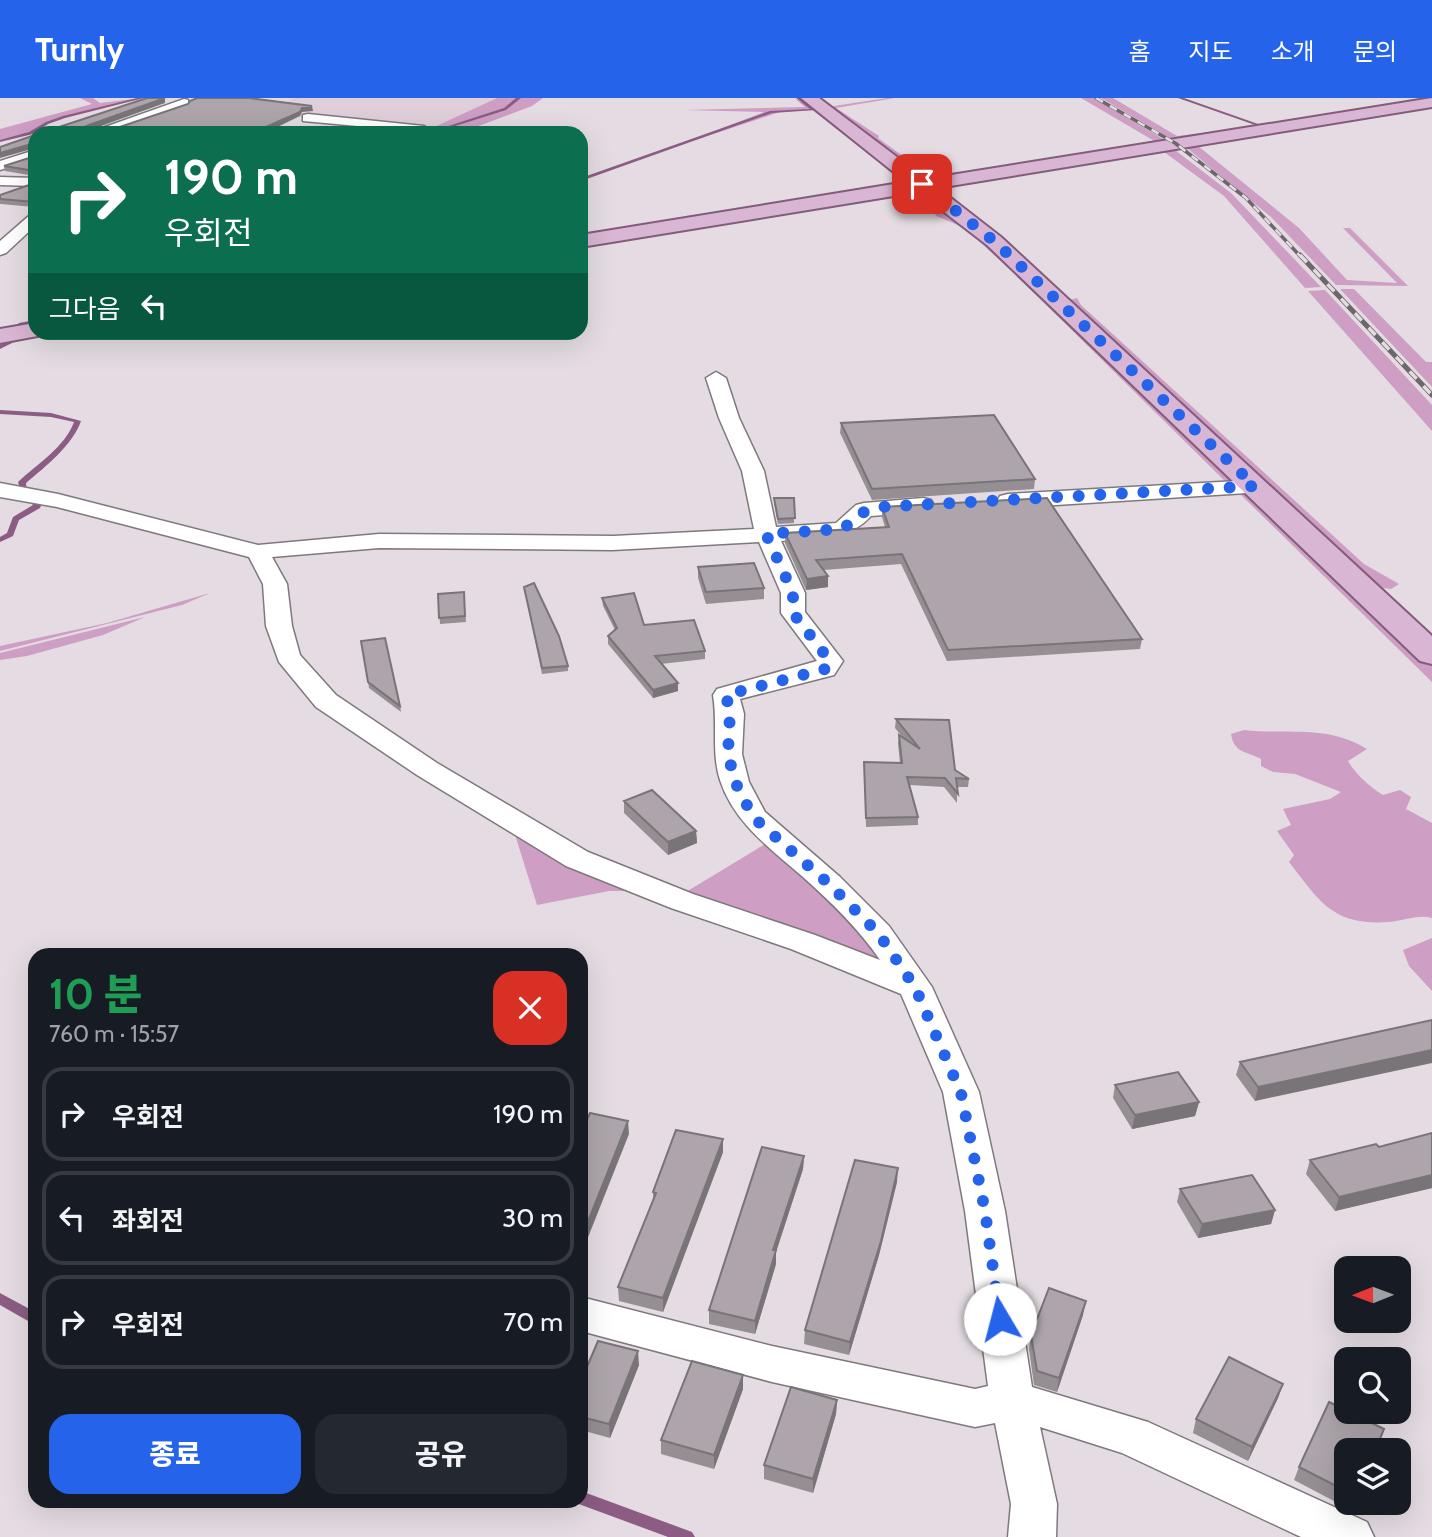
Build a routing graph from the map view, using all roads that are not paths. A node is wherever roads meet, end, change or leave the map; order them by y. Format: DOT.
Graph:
graph roads {
  1 [pos="809,98"];
  2 [pos="1432,102"];
  3 [pos="184,103"];
  4 [pos="309,118"];
  5 [pos="116,126"];
  6 [pos="386,126"];
  7 [pos="28,156"];
  8 [pos="0,166"];
  9 [pos="0,181"];
  10 [pos="28,182"];
  11 [pos="922,184"];
  12 [pos="28,224"];
  13 [pos="588,240"];
  14 [pos="0,250"];
  15 [pos="28,331"];
  16 [pos="0,336"];
  17 [pos="716,378"];
  18 [pos="1255,486"];
  19 [pos="0,490"];
  20 [pos="986,502"];
  21 [pos="946,504"];
  22 [pos="766,534"];
  23 [pos="258,552"];
  24 [pos="1432,654"];
  25 [pos="915,987"];
  26 [pos="588,1316"];
  27 [pos="1012,1400"];
  28 [pos="1032,1537"];
  29 [pos="1350,1537"];
  1 -- 11 [label="main road"];
  2 -- 11 [label="main road"];
  3 -- 5 [label="street"];
  4 -- 6 [label="street"];
  7 -- 8 [label="street"];
  9 -- 10 [label="street"];
  11 -- 13 [label="main road"];
  11 -- 18 [label="main road"];
  12 -- 14 [label="street"];
  15 -- 16 [label="main road"];
  17 -- 22 [label="street"];
  18 -- 20 [label="street"];
  18 -- 24 [label="main road"];
  19 -- 23 [label="street"];
  21 -- 22 [label="street"];
  22 -- 23 [label="street"];
  22 -- 25 [label="street"];
  23 -- 25 [label="street"];
  25 -- 27 [label="street"];
  26 -- 27 [label="street"];
  27 -- 28 [label="street"];
  27 -- 29 [label="street"];
}
